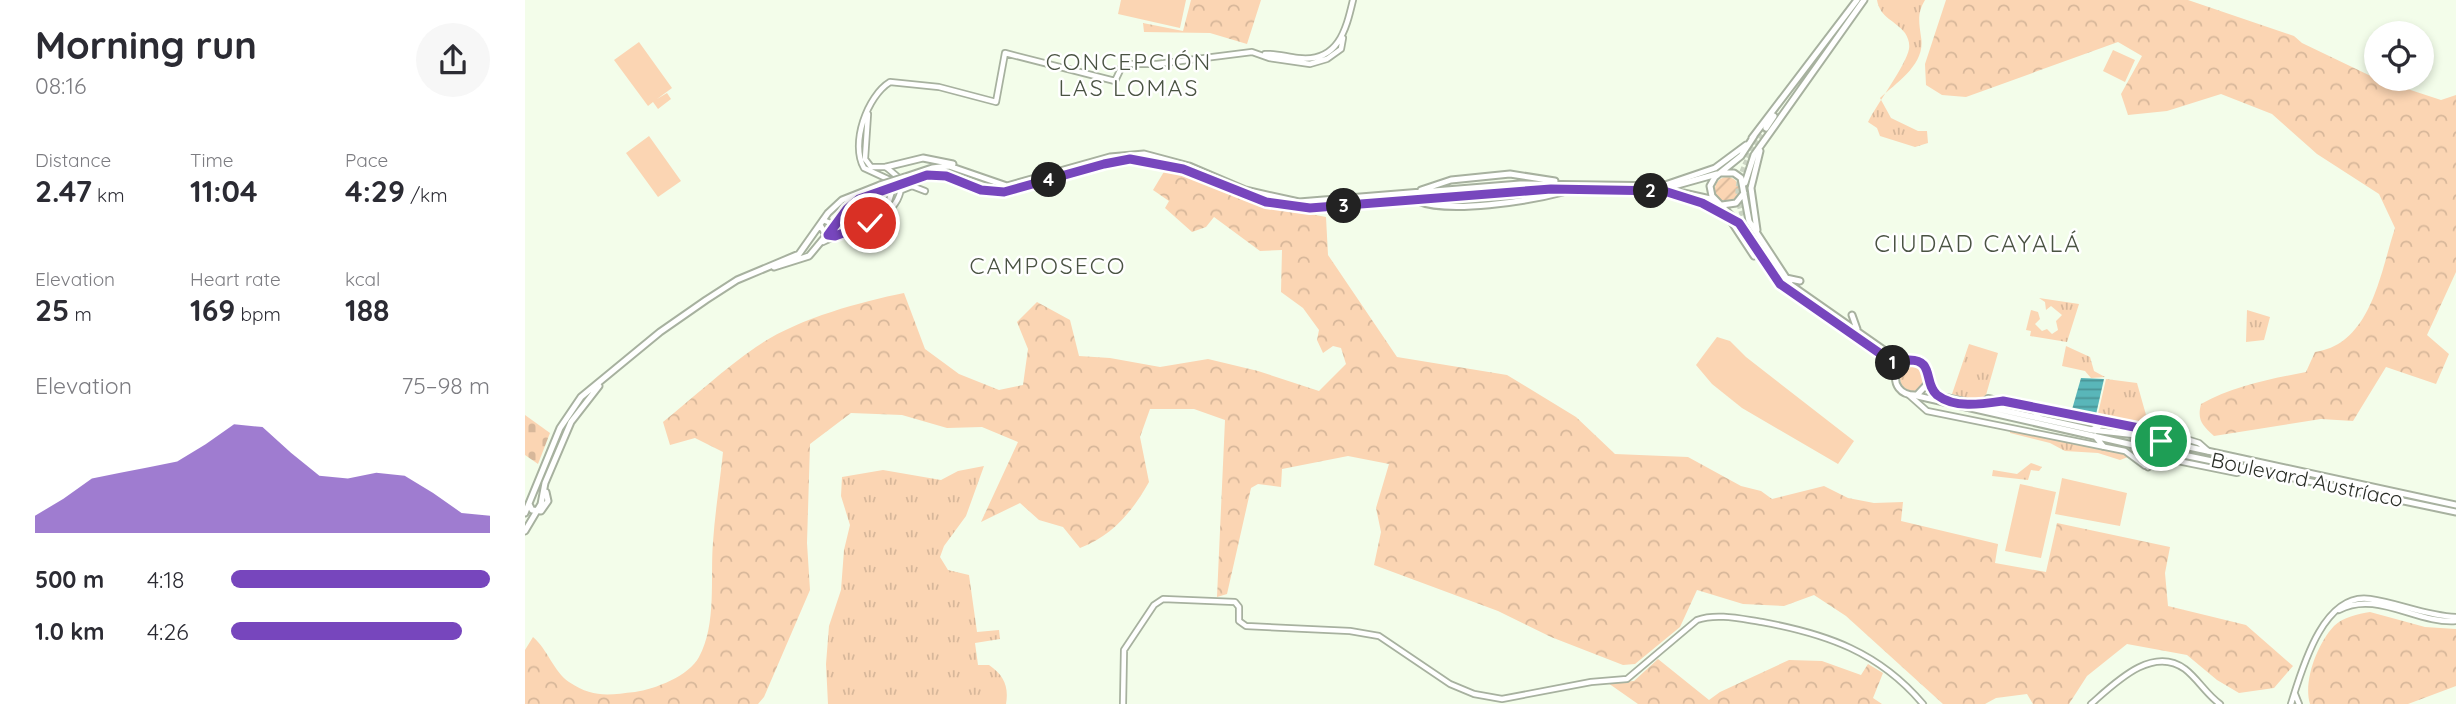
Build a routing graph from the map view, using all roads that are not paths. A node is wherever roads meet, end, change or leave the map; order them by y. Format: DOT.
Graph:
graph roads {
  1 [pos="1353,0"];
  2 [pos="1857,0"];
  3 [pos="1864,0"];
  4 [pos="1343,38"];
  5 [pos="1264,54"];
  6 [pos="1781,104"];
  7 [pos="866,120"];
  8 [pos="1766,128"];
  9 [pos="1754,136"];
  10 [pos="1762,145"];
  11 [pos="886,167"];
  12 [pos="962,169"];
  13 [pos="1719,173"];
  14 [pos="903,178"];
  15 [pos="890,180"];
  16 [pos="1451,180"];
  17 [pos="1599,184"];
  18 [pos="882,188"];
  19 [pos="1665,188"];
  20 [pos="1744,189"];
  21 [pos="892,191"];
  22 [pos="925,191"];
  23 [pos="1567,191"];
  24 [pos="1414,192"];
  25 [pos="1446,194"];
  26 [pos="1415,200"];
  27 [pos="1714,200"];
  28 [pos="1456,205"];
  29 [pos="1722,205"];
  30 [pos="1723,215"];
  31 [pos="863,220"];
  32 [pos="821,222"];
  33 [pos="1739,223"];
  34 [pos="835,225"];
  35 [pos="832,235"];
  36 [pos="1759,237"];
  37 [pos="1753,256"];
  38 [pos="765,268"];
  39 [pos="1775,272"];
  40 [pos="1786,278"];
  41 [pos="1800,281"];
  42 [pos="1780,284"];
  43 [pos="1781,293"];
  44 [pos="1795,295"];
  45 [pos="1852,315"];
  46 [pos="1850,333"];
  47 [pos="1838,334"];
  48 [pos="1861,335"];
  49 [pos="1908,360"];
  50 [pos="1897,369"];
  51 [pos="1930,379"];
  52 [pos="603,381"];
  53 [pos="1911,395"];
  54 [pos="2003,401"];
  55 [pos="1979,406"];
  56 [pos="2033,408"];
  57 [pos="2038,421"];
  58 [pos="2104,423"];
  59 [pos="2133,428"];
  60 [pos="2143,430"];
  61 [pos="2028,431"];
  62 [pos="2094,433"];
  63 [pos="2136,435"];
  64 [pos="2161,441"];
  65 [pos="2133,445"];
  66 [pos="2103,446"];
  67 [pos="2209,452"];
  68 [pos="2158,453"];
  69 [pos="2142,457"];
  70 [pos="2148,467"];
  71 [pos="2252,468"];
  72 [pos="535,488"];
  73 [pos="544,490"];
  74 [pos="529,504"];
  75 [pos="2456,505"];
  76 [pos="536,510"];
  77 [pos="2456,512"];
  78 [pos="525,513"];
  79 [pos="525,531"];
  80 [pos="2456,619"];
  81 [pos="2295,694"];
  82 [pos="1123,704"];
  83 [pos="1923,704"];
  84 [pos="2091,704"];
  85 [pos="2220,704"];
  86 [pos="2291,704"];
  87 [pos="2299,704"];
  1 -- 4 [label="street"];
  2 -- 6 [label="main road"];
  3 -- 10 [label="main road"];
  4 -- 5 [label="street"];
  4 -- 5 [label="street"];
  5 -- 7 [label="street"];
  6 -- 8 [label="main road"];
  6 -- 9 [label="main road"];
  7 -- 11 [label="street"];
  7 -- 15 [label="street"];
  9 -- 13 [label="main road"];
  9 -- 19 [label="main road"];
  10 -- 20 [label="main road"];
  10 -- 36 [label="main road"];
  11 -- 12 [label="main road"];
  11 -- 14 [label="street"];
  12 -- 14 [label="main road"];
  12 -- 24 [label="main road"];
  13 -- 19 [label="main road"];
  13 -- 20 [label="main road"];
  13 -- 27 [label="main road"];
  14 -- 18 [label="main road, bridge"];
  14 -- 26 [label="main road"];
  16 -- 17 [label="main road"];
  16 -- 24 [label="main road"];
  16 -- 25 [label="main road"];
  17 -- 19 [label="main road"];
  17 -- 25 [label="main road"];
  18 -- 31 [label="main road"];
  18 -- 32 [label="main road"];
  18 -- 34 [label="main road"];
  19 -- 23 [label="main road"];
  19 -- 27 [label="main road"];
  19 -- 30 [label="main road"];
  20 -- 29 [label="main road"];
  20 -- 36 [label="main road"];
  21 -- 31 [label="street"];
  22 -- 35 [label="street"];
  23 -- 25 [label="main road"];
  23 -- 28 [label="main road"];
  24 -- 25 [label="main road"];
  25 -- 26 [label="main road"];
  25 -- 28 [label="main road"];
  26 -- 28 [label="main road"];
  27 -- 29 [label="main road"];
  29 -- 33 [label="main road"];
  30 -- 33 [label="main road"];
  30 -- 37 [label="main road"];
  31 -- 34 [label="street"];
  32 -- 34 [label="street"];
  32 -- 35 [label="main road"];
  32 -- 38 [label="main road"];
  33 -- 42 [label="main road"];
  34 -- 35 [label="main road"];
  35 -- 38 [label="main road"];
  36 -- 40 [label="main road"];
  38 -- 52 [label="main road"];
  39 -- 44 [label="main road"];
  40 -- 41 [label="main road"];
  40 -- 48 [label="main road"];
  42 -- 43 [label="main road"];
  42 -- 44 [label="main road"];
  44 -- 46 [label="main road"];
  45 -- 48 [label="main road"];
  46 -- 47 [label="main road"];
  46 -- 50 [label="main road"];
  48 -- 49 [label="main road"];
  49 -- 50 [label="main road"];
  49 -- 51 [label="main road"];
  50 -- 53 [label="main road"];
  51 -- 53 [label="main road"];
  51 -- 55 [label="main road"];
  52 -- 72 [label="main road"];
  52 -- 73 [label="main road"];
  53 -- 57 [label="main road"];
  53 -- 61 [label="street"];
  54 -- 55 [label="main road"];
  54 -- 55 [label="street"];
  54 -- 56 [label="street"];
  55 -- 57 [label="main road"];
  56 -- 57 [label="main road"];
  56 -- 58 [label="street"];
  57 -- 61 [label="main road"];
  57 -- 62 [label="main road"];
  58 -- 59 [label="street"];
  58 -- 62 [label="main road"];
  59 -- 60 [label="main road"];
  59 -- 67 [label="street"];
  60 -- 63 [label="main road"];
  60 -- 64 [label="main road"];
  61 -- 66 [label="street"];
  62 -- 63 [label="main road"];
  62 -- 65 [label="main road"];
  62 -- 66 [label="main road"];
  63 -- 65 [label="main road"];
  64 -- 67 [label="main road, Boulevard Austríaco"];
  64 -- 68 [label="main road"];
  65 -- 69 [label="main road"];
  66 -- 70 [label="street"];
  67 -- 75 [label="main road, Boulevard Austríaco"];
  68 -- 69 [label="main road"];
  68 -- 71 [label="main road, Boulevard Austríaco"];
  69 -- 70 [label="main road"];
  70 -- 71 [label="street"];
  71 -- 77 [label="main road, Boulevard Austríaco"];
  72 -- 73 [label="main road"];
  72 -- 74 [label="main road"];
  73 -- 76 [label="main road"];
  74 -- 76 [label="main road"];
  74 -- 78 [label="main road"];
  76 -- 79 [label="main road"];
  80 -- 81 [label="street"];
  81 -- 86 [label="street"];
  81 -- 87 [label="street"];
  82 -- 83 [label="street"];
  84 -- 85 [label="street"];
}
